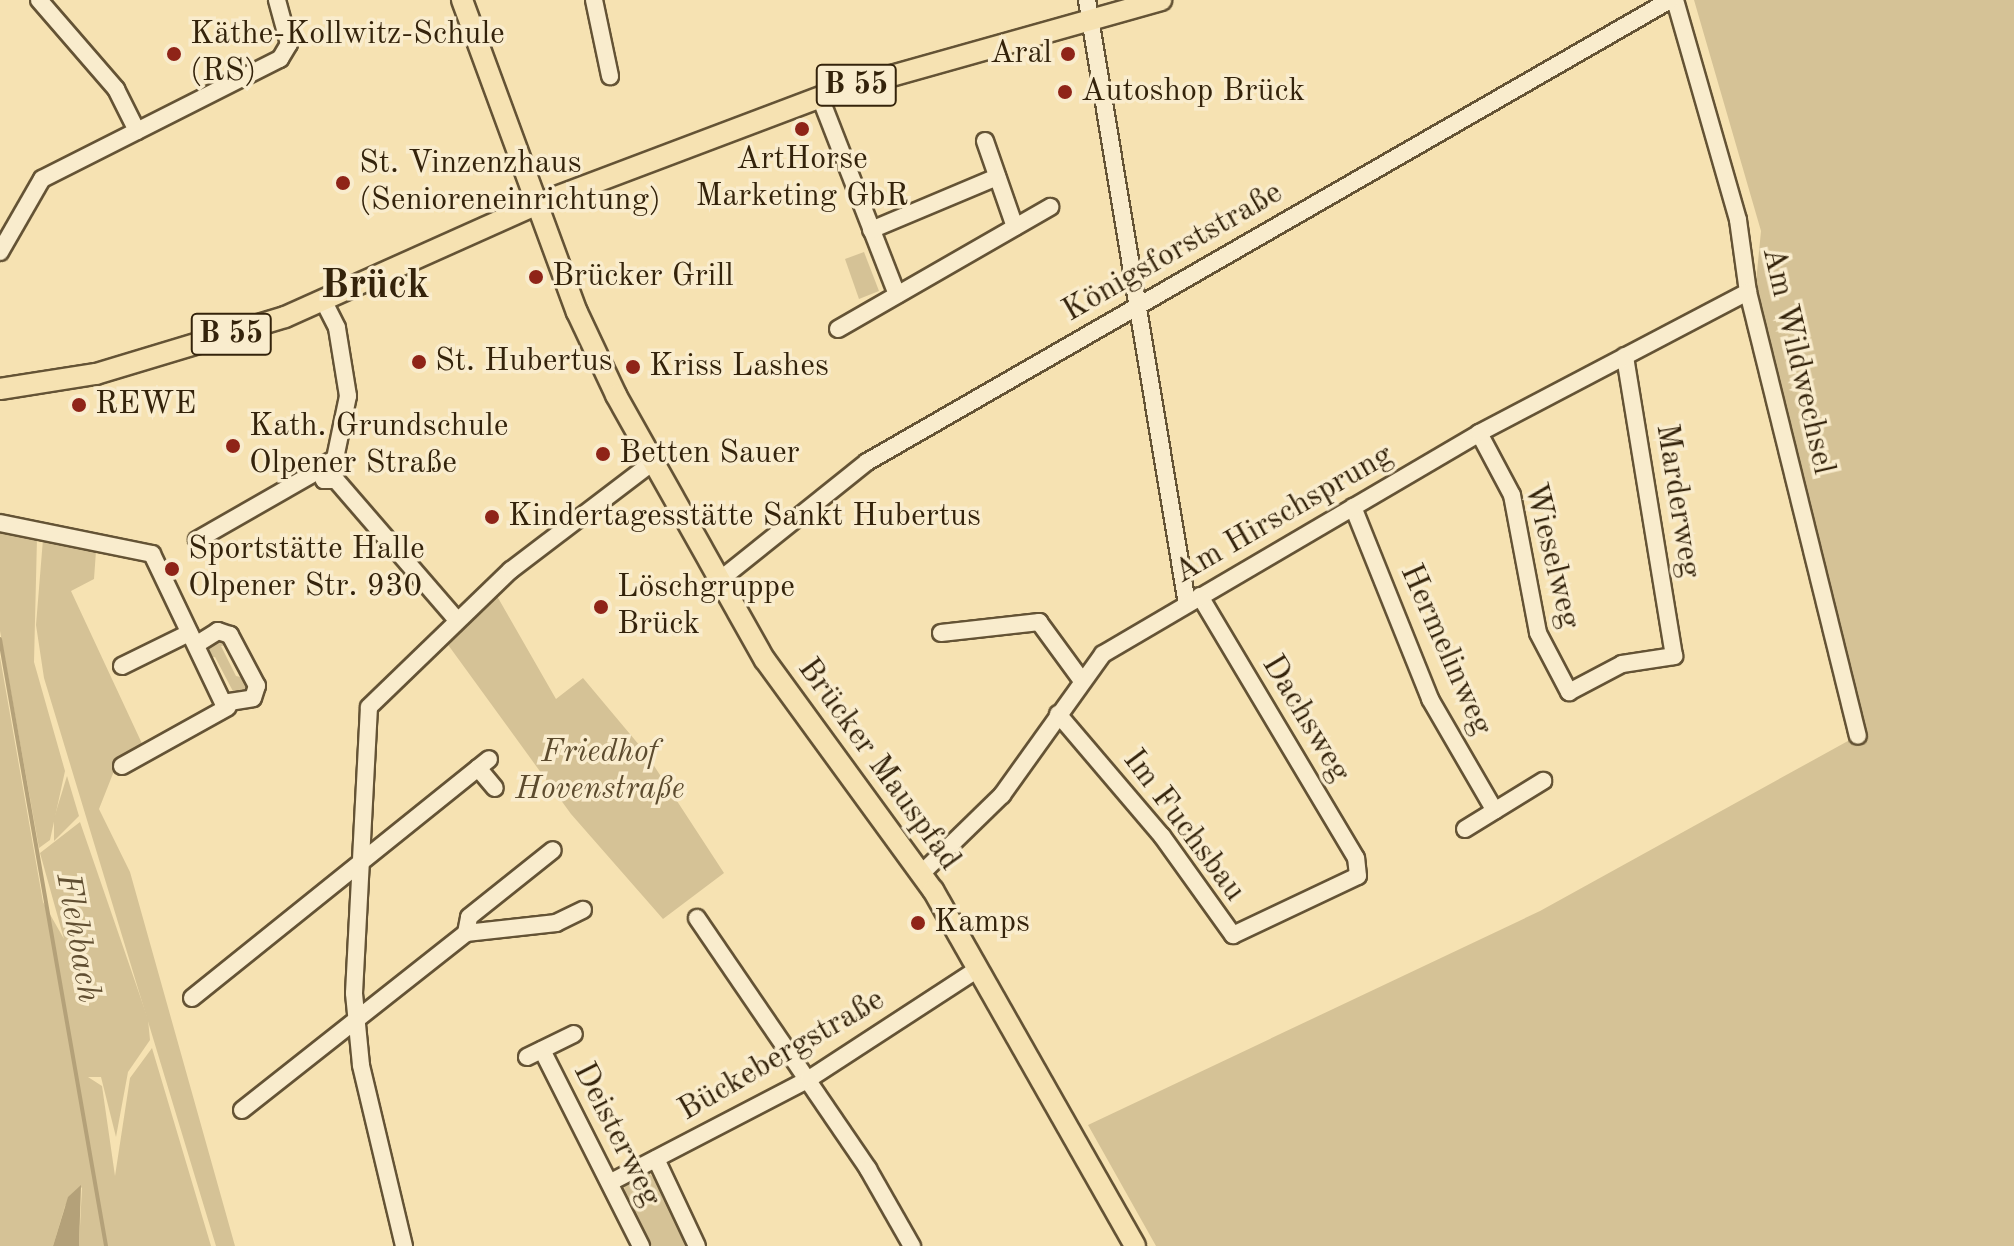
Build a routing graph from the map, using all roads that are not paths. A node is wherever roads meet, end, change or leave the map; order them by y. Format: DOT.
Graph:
graph roads {
  1 [pos="39,0"];
  2 [pos="277,0"];
  3 [pos="462,0"];
  4 [pos="594,0"];
  5 [pos="1161,0"];
  6 [pos="1673,0"];
  7 [pos="1088,9"];
  8 [pos="610,76"];
  9 [pos="820,97"];
  10 [pos="137,131"];
  11 [pos="985,141"];
  12 [pos="997,177"];
  13 [pos="540,203"];
  14 [pos="1050,207"];
  15 [pos="1015,227"];
  16 [pos="871,230"];
  17 [pos="0,252"];
  18 [pos="1748,292"];
  19 [pos="897,295"];
  20 [pos="323,300"];
  21 [pos="1137,306"];
  22 [pos="838,329"];
  23 [pos="1625,356"];
  24 [pos="0,389"];
  25 [pos="1479,433"];
  26 [pos="335,459"];
  27 [pos="653,462"];
  28 [pos="319,470"];
  29 [pos="336,480"];
  30 [pos="1353,507"];
  31 [pos="0,523"];
  32 [pos="197,540"];
  33 [pos="721,579"];
  34 [pos="1193,600"];
  35 [pos="457,620"];
  36 [pos="941,633"];
  37 [pos="193,638"];
  38 [pos="122,666"];
  39 [pos="1080,678"];
  40 [pos="1569,692"];
  41 [pos="228,707"];
  42 [pos="1058,714"];
  43 [pos="1858,736"];
  44 [pos="122,766"];
  45 [pos="1543,781"];
  46 [pos="495,788"];
  47 [pos="1495,811"];
  48 [pos="1465,829"];
  49 [pos="553,850"];
  50 [pos="356,869"];
  51 [pos="1360,871"];
  52 [pos="922,873"];
  53 [pos="583,910"];
  54 [pos="697,918"];
  55 [pos="466,933"];
  56 [pos="976,970"];
  57 [pos="192,998"];
  58 [pos="356,1020"];
  59 [pos="574,1034"];
  60 [pos="809,1079"];
  61 [pos="242,1110"];
  62 [pos="656,1159"];
  63 [pos="611,1182"];
  64 [pos="404,1246"];
  65 [pos="641,1246"];
  66 [pos="697,1246"];
  67 [pos="912,1246"];
  68 [pos="1135,1246"];
  1 -- 10 [label="street"];
  2 -- 10 [label="street"];
  3 -- 13 [label="main road, Brücker Mauspfad"];
  4 -- 8 [label="street"];
  5 -- 7 [label="main road, B 55"];
  6 -- 18 [label="street, Am Wildwechsel"];
  6 -- 21 [label="street, Königsforststraße"];
  7 -- 9 [label="main road, B 55"];
  7 -- 21 [label="street"];
  9 -- 13 [label="main road, B 55"];
  9 -- 16 [label="street"];
  10 -- 17 [label="street"];
  11 -- 12 [label="street"];
  12 -- 15 [label="street"];
  12 -- 16 [label="street"];
  13 -- 20 [label="main road, B 55"];
  13 -- 27 [label="main road, Brücker Mauspfad"];
  14 -- 15 [label="street"];
  15 -- 19 [label="street"];
  16 -- 19 [label="street"];
  18 -- 23 [label="street, Am Hirschsprung"];
  18 -- 43 [label="street, Am Wildwechsel"];
  19 -- 22 [label="street"];
  20 -- 24 [label="main road, B 55"];
  20 -- 26 [label="street"];
  21 -- 33 [label="street, Königsforststraße"];
  21 -- 34 [label="street"];
  23 -- 25 [label="street, Am Hirschsprung"];
  23 -- 40 [label="street, Marderweg"];
  25 -- 30 [label="street, Am Hirschsprung"];
  25 -- 40 [label="street, Wieselweg"];
  26 -- 28 [label="street"];
  26 -- 29 [label="street"];
  27 -- 33 [label="main road, Brücker Mauspfad"];
  27 -- 35 [label="street"];
  28 -- 29 [label="street"];
  28 -- 32 [label="street"];
  29 -- 35 [label="street"];
  30 -- 34 [label="street, Am Hirschsprung"];
  30 -- 47 [label="street, Hermelinweg"];
  31 -- 37 [label="street"];
  33 -- 52 [label="main road, Brücker Mauspfad"];
  34 -- 39 [label="street, Am Hirschsprung"];
  34 -- 51 [label="street, Dachsweg"];
  35 -- 50 [label="street"];
  36 -- 39 [label="street"];
  37 -- 38 [label="street"];
  37 -- 41 [label="street"];
  37 -- 41 [label="street"];
  39 -- 42 [label="street, Am Hirschsprung"];
  41 -- 44 [label="street"];
  42 -- 51 [label="street, Im Fuchsbau"];
  42 -- 52 [label="street, Am Hirschsprung"];
  45 -- 47 [label="street"];
  46 -- 50 [label="street"];
  47 -- 48 [label="street"];
  49 -- 55 [label="street"];
  50 -- 57 [label="street"];
  50 -- 58 [label="street"];
  52 -- 56 [label="main road, Brücker Mauspfad"];
  53 -- 55 [label="street"];
  54 -- 60 [label="street"];
  55 -- 58 [label="street"];
  56 -- 60 [label="street, Bückebergstraße"];
  56 -- 68 [label="main road, Brücker Mauspfad"];
  58 -- 61 [label="street"];
  58 -- 64 [label="street"];
  59 -- 63 [label="street, Deisterweg"];
  60 -- 62 [label="street, Bückebergstraße"];
  60 -- 67 [label="street"];
  62 -- 63 [label="street, Bückebergstraße"];
  62 -- 66 [label="street"];
  63 -- 65 [label="street, Deisterweg"];
}
